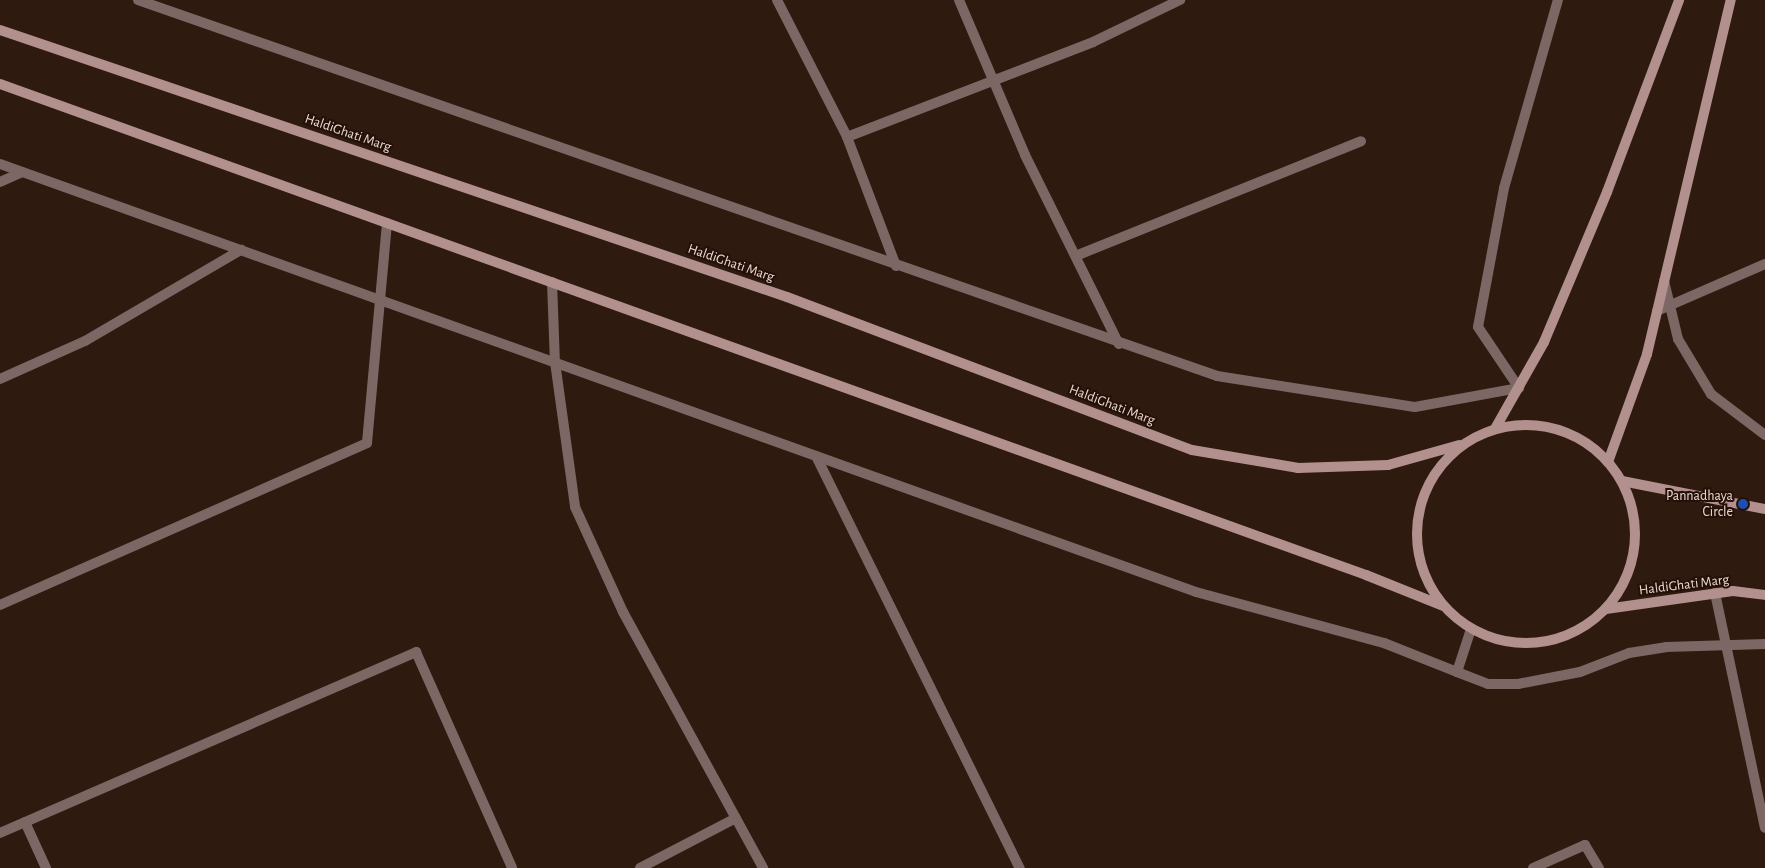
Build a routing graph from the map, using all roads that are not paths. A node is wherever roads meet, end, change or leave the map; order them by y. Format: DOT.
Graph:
graph roads {
  1 [pos="138,0"];
  2 [pos="777,0"];
  3 [pos="959,0"];
  4 [pos="1180,0"];
  5 [pos="1558,0"];
  6 [pos="1679,0"];
  7 [pos="1731,0"];
  8 [pos="0,30"];
  9 [pos="994,82"];
  10 [pos="0,84"];
  11 [pos="847,136"];
  12 [pos="1361,141"];
  13 [pos="0,164"];
  14 [pos="22,172"];
  15 [pos="0,182"];
  16 [pos="387,223"];
  17 [pos="241,250"];
  18 [pos="1078,255"];
  19 [pos="1765,264"];
  20 [pos="896,266"];
  21 [pos="1664,281"];
  22 [pos="552,282"];
  23 [pos="382,301"];
  24 [pos="1670,305"];
  25 [pos="1657,311"];
  26 [pos="1120,344"];
  27 [pos="555,362"];
  28 [pos="0,379"];
  29 [pos="1519,388"];
  30 [pos="1496,428"];
  31 [pos="1765,435"];
  32 [pos="1459,446"];
  33 [pos="816,456"];
  34 [pos="1608,462"];
  35 [pos="1622,481"];
  36 [pos="1765,509"];
  37 [pos="1715,593"];
  38 [pos="1765,595"];
  39 [pos="0,605"];
  40 [pos="1443,606"];
  41 [pos="1606,609"];
  42 [pos="1471,629"];
  43 [pos="1765,644"];
  44 [pos="1727,647"];
  45 [pos="1456,672"];
  46 [pos="736,818"];
  47 [pos="25,822"];
  48 [pos="1765,828"];
  49 [pos="0,833"];
  50 [pos="46,868"];
  51 [pos="512,868"];
  52 [pos="640,868"];
  53 [pos="763,868"];
  54 [pos="1020,868"];
  55 [pos="1533,868"];
  56 [pos="1599,868"];
  1 -- 20 [label="street"];
  2 -- 11 [label="street"];
  3 -- 9 [label="street"];
  4 -- 9 [label="street"];
  5 -- 29 [label="street"];
  6 -- 29 [label="street"];
  7 -- 21 [label="street"];
  8 -- 32 [label="street, HaldiGhati Marg"];
  9 -- 11 [label="street"];
  9 -- 18 [label="street"];
  10 -- 16 [label="street"];
  11 -- 20 [label="street"];
  12 -- 18 [label="street"];
  13 -- 14 [label="street"];
  14 -- 15 [label="street"];
  14 -- 17 [label="street"];
  16 -- 22 [label="street"];
  16 -- 23 [label="street"];
  17 -- 23 [label="street"];
  17 -- 28 [label="street"];
  18 -- 26 [label="street"];
  19 -- 24 [label="street"];
  20 -- 26 [label="street"];
  21 -- 24 [label="street"];
  21 -- 25 [label="street"];
  22 -- 27 [label="street"];
  22 -- 40 [label="street"];
  23 -- 27 [label="street"];
  23 -- 39 [label="street"];
  24 -- 25 [label="street"];
  24 -- 31 [label="street"];
  25 -- 34 [label="street"];
  26 -- 29 [label="street"];
  27 -- 33 [label="street"];
  27 -- 46 [label="street"];
  29 -- 30 [label="street"];
  30 -- 32 [label="street"];
  30 -- 34 [label="street"];
  32 -- 40 [label="street"];
  33 -- 45 [label="street"];
  33 -- 54 [label="street"];
  34 -- 35 [label="street"];
  35 -- 36 [label="street"];
  35 -- 41 [label="street"];
  37 -- 38 [label="street, HaldiGhati Marg"];
  37 -- 41 [label="street, HaldiGhati Marg"];
  37 -- 44 [label="street"];
  40 -- 42 [label="street"];
  41 -- 42 [label="street"];
  42 -- 45 [label="street"];
  43 -- 44 [label="street"];
  44 -- 45 [label="street"];
  44 -- 48 [label="street"];
  46 -- 52 [label="street"];
  46 -- 53 [label="street"];
  47 -- 49 [label="street"];
  47 -- 50 [label="street"];
  47 -- 51 [label="street"];
  55 -- 56 [label="street"];
}
